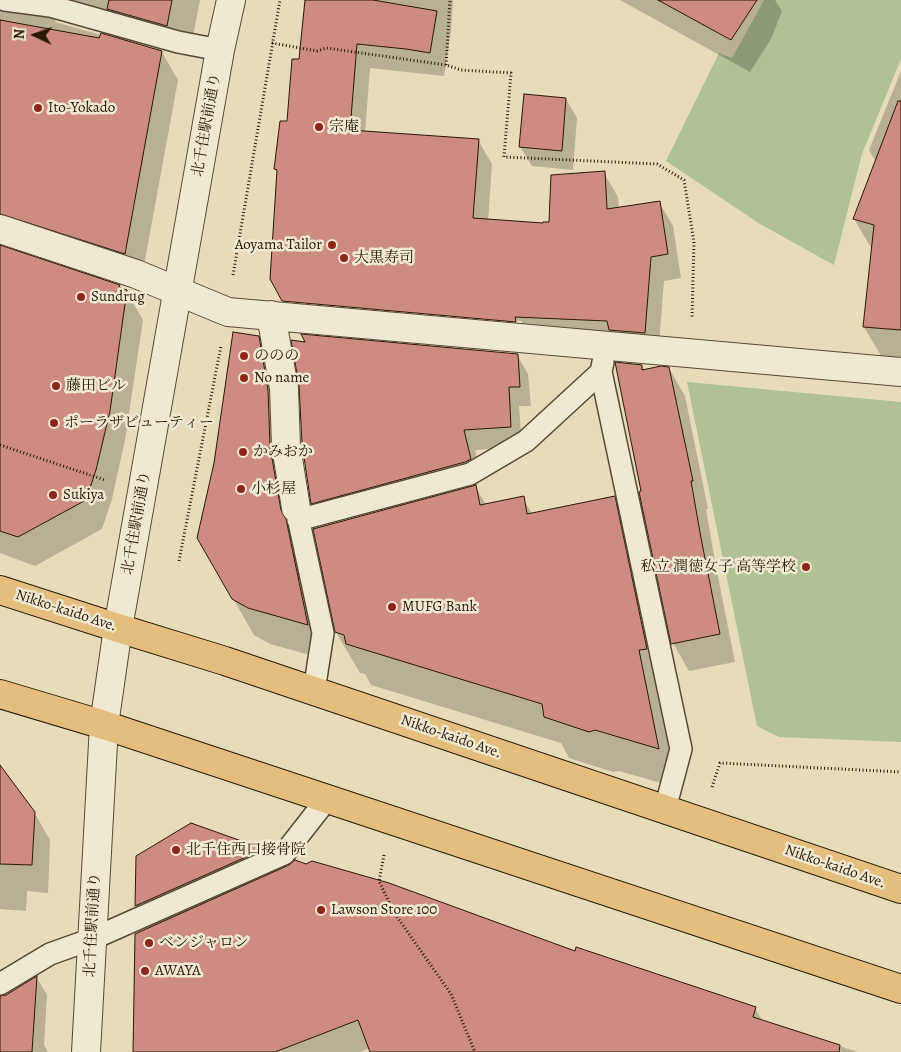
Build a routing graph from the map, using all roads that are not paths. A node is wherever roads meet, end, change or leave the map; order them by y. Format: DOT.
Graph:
graph roads {
  1 [pos="5,0"];
  2 [pos="231,0"];
  3 [pos="220,50"];
  4 [pos="0,229"];
  5 [pos="177,292"];
  6 [pos="270,315"];
  7 [pos="607,346"];
  8 [pos="601,372"];
  9 [pos="901,372"];
  10 [pos="297,514"];
  11 [pos="0,590"];
  12 [pos="118,628"];
  13 [pos="314,691"];
  14 [pos="0,694"];
  15 [pos="104,725"];
  16 [pos="327,799"];
  17 [pos="665,809"];
  18 [pos="901,889"];
  19 [pos="92,939"];
  20 [pos="0,984"];
  21 [pos="901,988"];
  22 [pos="86,1052"];
  1 -- 3 [label="lane"];
  2 -- 3 [label="street, 北千住駅前通り"];
  3 -- 5 [label="street, 北千住駅前通り"];
  4 -- 5 [label="street"];
  5 -- 6 [label="street"];
  5 -- 12 [label="street, 北千住駅前通り"];
  6 -- 7 [label="street"];
  6 -- 10 [label="street"];
  7 -- 8 [label="lane"];
  7 -- 9 [label="street"];
  8 -- 10 [label="lane"];
  8 -- 17 [label="lane"];
  10 -- 13 [label="lane"];
  11 -- 12 [label="highway, Nikko-kaido Ave."];
  12 -- 13 [label="highway, Nikko-kaido Ave."];
  12 -- 15 [label="street, 北千住駅前通り"];
  13 -- 17 [label="highway, Nikko-kaido Ave."];
  14 -- 15 [label="highway"];
  15 -- 16 [label="highway"];
  15 -- 19 [label="street, 北千住駅前通り"];
  16 -- 19 [label="lane"];
  16 -- 21 [label="highway"];
  17 -- 18 [label="highway, Nikko-kaido Ave."];
  19 -- 20 [label="lane"];
  19 -- 22 [label="street, 北千住駅前通り"];
}
